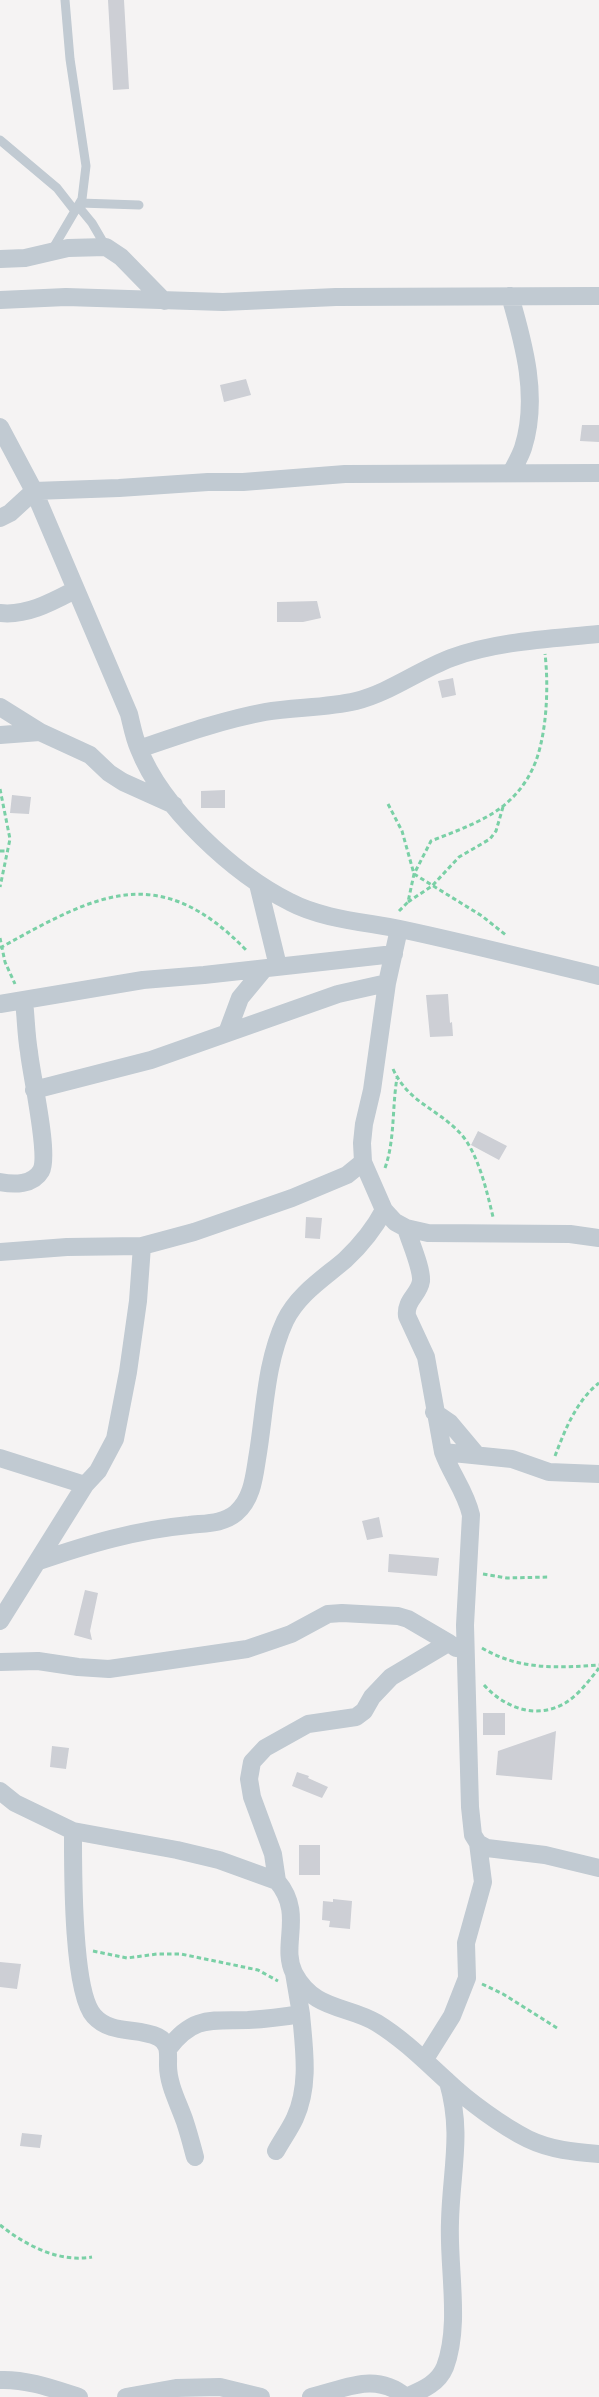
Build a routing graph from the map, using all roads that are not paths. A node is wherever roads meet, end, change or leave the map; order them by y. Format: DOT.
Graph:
graph roads {
  1 [pos="65,0"];
  2 [pos="0,140"];
  3 [pos="139,205"];
  4 [pos="78,207"];
  5 [pos="106,247"];
  6 [pos="50,252"];
  7 [pos="0,259"];
  8 [pos="510,296"];
  9 [pos="599,296"];
  10 [pos="0,300"];
  11 [pos="164,301"];
  12 [pos="0,427"];
  13 [pos="511,473"];
  14 [pos="599,473"];
  15 [pos="34,491"];
  16 [pos="0,518"];
  17 [pos="75,590"];
  18 [pos="0,613"];
  19 [pos="599,634"];
  20 [pos="0,707"];
  21 [pos="40,732"];
  22 [pos="0,735"];
  23 [pos="139,749"];
  24 [pos="175,806"];
  25 [pos="258,884"];
  26 [pos="390,927"];
  27 [pos="394,954"];
  28 [pos="271,968"];
  29 [pos="599,976"];
  30 [pos="387,983"];
  31 [pos="24,1001"];
  32 [pos="0,1004"];
  33 [pos="226,1033"];
  34 [pos="34,1090"];
  35 [pos="363,1162"];
  36 [pos="0,1182"];
  37 [pos="384,1210"];
  38 [pos="406,1228"];
  39 [pos="599,1238"];
  40 [pos="142,1246"];
  41 [pos="0,1252"];
  42 [pos="434,1412"];
  43 [pos="443,1452"];
  44 [pos="476,1454"];
  45 [pos="0,1458"];
  46 [pos="599,1474"];
  47 [pos="85,1485"];
  48 [pos="39,1561"];
  49 [pos="0,1621"];
  50 [pos="462,1650"];
  51 [pos="0,1662"];
  52 [pos="0,1791"];
  53 [pos="73,1831"];
  54 [pos="478,1843"];
  55 [pos="599,1868"];
  56 [pos="277,1881"];
  57 [pos="294,1971"];
  58 [pos="301,2014"];
  59 [pos="168,2049"];
  60 [pos="425,2060"];
  61 [pos="448,2082"];
  62 [pos="276,2151"];
  63 [pos="599,2154"];
  64 [pos="195,2157"];
  65 [pos="0,2380"];
  66 [pos="80,2397"];
  67 [pos="126,2397"];
  68 [pos="261,2397"];
  69 [pos="311,2397"];
  70 [pos="406,2397"];
  1 -- 4 [label="lane"];
  2 -- 4 [label="lane"];
  3 -- 4 [label="lane"];
  4 -- 5 [label="lane"];
  4 -- 6 [label="lane"];
  5 -- 6 [label="street"];
  5 -- 11 [label="street"];
  6 -- 7 [label="street"];
  8 -- 9 [label="street"];
  8 -- 11 [label="street"];
  8 -- 13 [label="street"];
  10 -- 11 [label="street"];
  12 -- 15 [label="street"];
  13 -- 14 [label="street"];
  13 -- 15 [label="street"];
  15 -- 16 [label="street"];
  15 -- 17 [label="street"];
  17 -- 18 [label="street"];
  17 -- 23 [label="street"];
  19 -- 23 [label="street"];
  20 -- 21 [label="street"];
  21 -- 22 [label="street"];
  21 -- 24 [label="street"];
  23 -- 24 [label="street"];
  24 -- 25 [label="street"];
  25 -- 26 [label="street"];
  25 -- 28 [label="street"];
  26 -- 27 [label="street"];
  26 -- 29 [label="street"];
  27 -- 28 [label="street"];
  27 -- 30 [label="street"];
  28 -- 31 [label="street"];
  28 -- 33 [label="street"];
  30 -- 33 [label="street"];
  30 -- 35 [label="street"];
  31 -- 32 [label="street"];
  31 -- 34 [label="street"];
  33 -- 34 [label="street"];
  34 -- 36 [label="street"];
  35 -- 37 [label="street"];
  35 -- 40 [label="street"];
  37 -- 38 [label="street"];
  37 -- 48 [label="street"];
  38 -- 39 [label="street"];
  38 -- 42 [label="street"];
  40 -- 41 [label="street"];
  40 -- 47 [label="street"];
  42 -- 43 [label="street"];
  42 -- 44 [label="street"];
  43 -- 44 [label="street"];
  43 -- 50 [label="street"];
  44 -- 46 [label="street"];
  45 -- 47 [label="street"];
  47 -- 48 [label="street"];
  48 -- 49 [label="street"];
  50 -- 51 [label="street"];
  50 -- 54 [label="street"];
  50 -- 56 [label="street"];
  52 -- 53 [label="street"];
  53 -- 56 [label="street"];
  53 -- 59 [label="street"];
  54 -- 55 [label="street"];
  54 -- 60 [label="street"];
  56 -- 57 [label="street"];
  57 -- 58 [label="street"];
  57 -- 60 [label="street"];
  58 -- 59 [label="street"];
  58 -- 62 [label="street"];
  59 -- 64 [label="street"];
  60 -- 61 [label="street"];
  61 -- 63 [label="street"];
  61 -- 70 [label="street"];
  65 -- 66 [label="street"];
  67 -- 68 [label="street"];
  69 -- 70 [label="street"];
}
